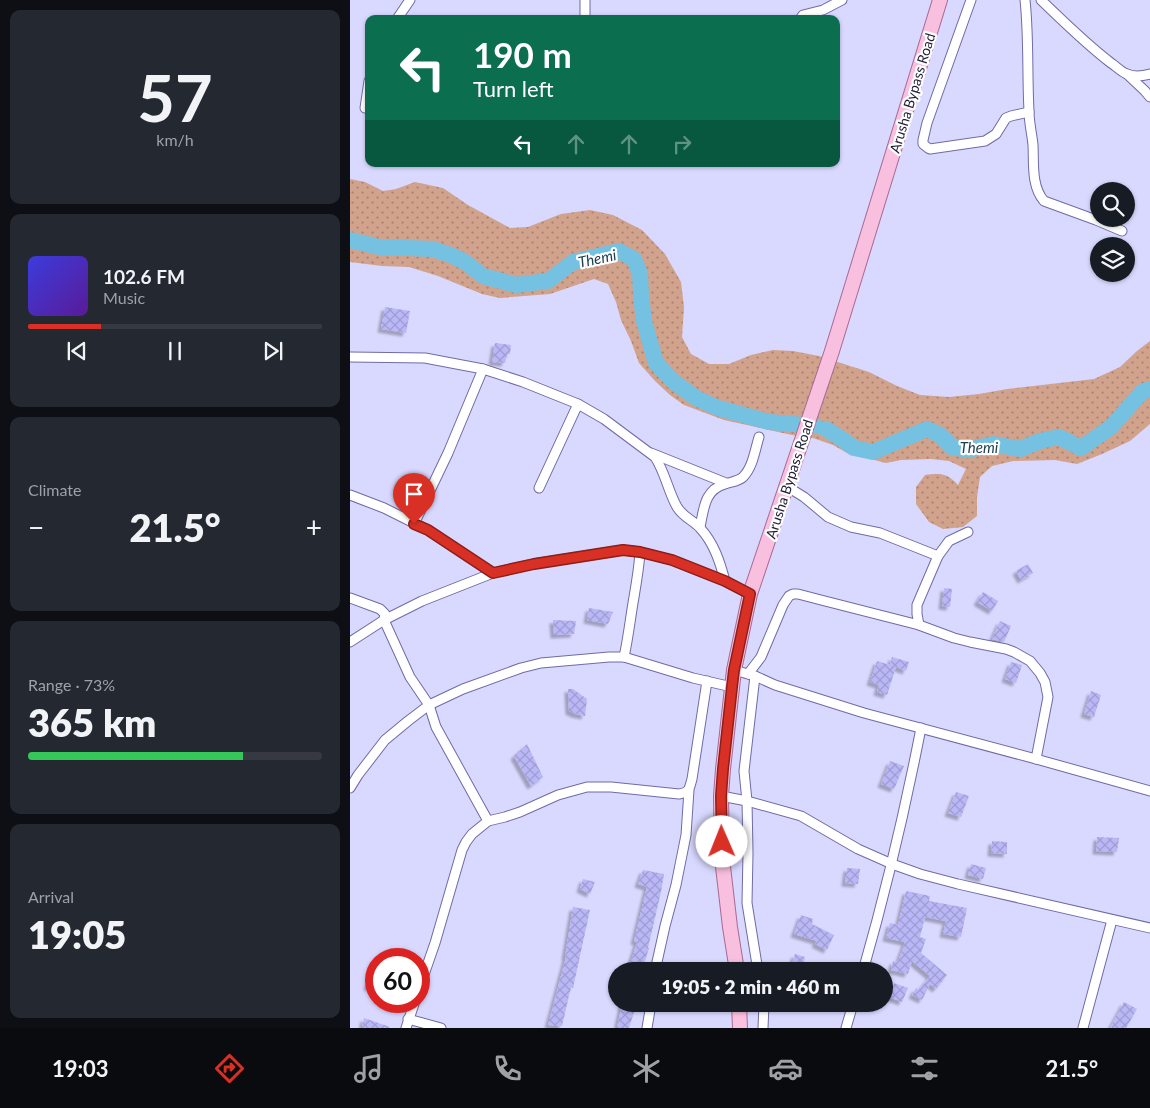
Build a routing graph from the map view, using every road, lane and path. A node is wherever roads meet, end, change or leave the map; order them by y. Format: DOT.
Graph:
graph roads {
  1 [pos="410,0"];
  2 [pos="586,0"];
  3 [pos="842,0"];
  4 [pos="940,0"];
  5 [pos="971,0"];
  6 [pos="1024,0"];
  7 [pos="1041,0"];
  8 [pos="401,15"];
  9 [pos="585,15"];
  10 [pos="803,15"];
  11 [pos="1127,74"];
  12 [pos="1150,74"];
  13 [pos="1150,98"];
  14 [pos="1029,112"];
  15 [pos="1122,231"];
  16 [pos="350,357"];
  17 [pos="483,369"];
  18 [pos="578,404"];
  19 [pos="759,437"];
  20 [pos="646,451"];
  21 [pos="726,483"];
  22 [pos="786,486"];
  23 [pos="539,488"];
  24 [pos="350,495"];
  25 [pos="414,524"];
  26 [pos="700,528"];
  27 [pos="968,532"];
  28 [pos="640,552"];
  29 [pos="938,556"];
  30 [pos="493,573"];
  31 [pos="725,581"];
  32 [pos="750,594"];
  33 [pos="350,598"];
  34 [pos="384,620"];
  35 [pos="919,625"];
  36 [pos="350,642"];
  37 [pos="624,657"];
  38 [pos="734,670"];
  39 [pos="751,675"];
  40 [pos="707,681"];
  41 [pos="732,687"];
  42 [pos="429,705"];
  43 [pos="921,728"];
  44 [pos="1036,759"];
  45 [pos="350,788"];
  46 [pos="689,790"];
  47 [pos="1150,792"];
  48 [pos="721,796"];
  49 [pos="747,801"];
  50 [pos="488,821"];
  51 [pos="892,864"];
  52 [pos="1112,920"];
  53 [pos="1150,928"];
  54 [pos="430,959"];
  55 [pos="657,962"];
  56 [pos="736,962"];
  57 [pos="757,962"];
  58 [pos="865,962"];
  59 [pos="650,1012"];
  60 [pos="739,1012"];
  61 [pos="764,1012"];
  62 [pos="851,1012"];
  63 [pos="407,1024"];
  64 [pos="441,1028"];
  65 [pos="647,1028"];
  66 [pos="740,1028"];
  67 [pos="763,1028"];
  68 [pos="846,1028"];
  69 [pos="1083,1028"];
  1 -- 8 [label="street"];
  2 -- 9 [label="street"];
  3 -- 10 [label="street"];
  4 -- 22 [label="main road, Arusha Bypass Road"];
  5 -- 14 [label="street"];
  6 -- 14 [label="street"];
  7 -- 11 [label="street"];
  11 -- 12 [label="street"];
  11 -- 13 [label="street"];
  14 -- 15 [label="street"];
  16 -- 17 [label="street"];
  17 -- 18 [label="street"];
  17 -- 25 [label="street"];
  18 -- 20 [label="street"];
  18 -- 23 [label="street"];
  19 -- 21 [label="street"];
  20 -- 21 [label="street"];
  20 -- 26 [label="street"];
  21 -- 26 [label="street"];
  22 -- 29 [label="street"];
  22 -- 32 [label="main road, Arusha Bypass Road"];
  24 -- 25 [label="street"];
  25 -- 30 [label="street"];
  26 -- 31 [label="street"];
  27 -- 29 [label="street"];
  28 -- 30 [label="street"];
  28 -- 31 [label="street"];
  28 -- 37 [label="street"];
  29 -- 35 [label="street"];
  30 -- 34 [label="street"];
  31 -- 32 [label="street"];
  32 -- 38 [label="main road, Arusha Bypass Road"];
  33 -- 34 [label="street"];
  34 -- 36 [label="street"];
  34 -- 42 [label="street"];
  35 -- 39 [label="street"];
  35 -- 44 [label="street"];
  37 -- 40 [label="street"];
  37 -- 42 [label="street"];
  38 -- 39 [label="street"];
  38 -- 41 [label="main road, Arusha Bypass Road"];
  39 -- 43 [label="street"];
  39 -- 49 [label="street"];
  40 -- 41 [label="street"];
  40 -- 46 [label="street"];
  41 -- 48 [label="main road, Arusha Bypass Road"];
  42 -- 45 [label="street"];
  42 -- 50 [label="street"];
  43 -- 44 [label="street"];
  43 -- 51 [label="street"];
  44 -- 47 [label="street"];
  46 -- 50 [label="street"];
  46 -- 55 [label="street"];
  48 -- 49 [label="street"];
  48 -- 56 [label="main road, Arusha Bypass Road"];
  49 -- 51 [label="street"];
  49 -- 57 [label="street"];
  50 -- 54 [label="street"];
  51 -- 52 [label="street"];
  51 -- 58 [label="street"];
  52 -- 53 [label="street"];
  52 -- 69 [label="street"];
  59 -- 65 [label="street"];
  60 -- 66 [label="main road"];
  61 -- 67 [label="street"];
  62 -- 68 [label="street"];
  63 -- 64 [label="street"];
}
